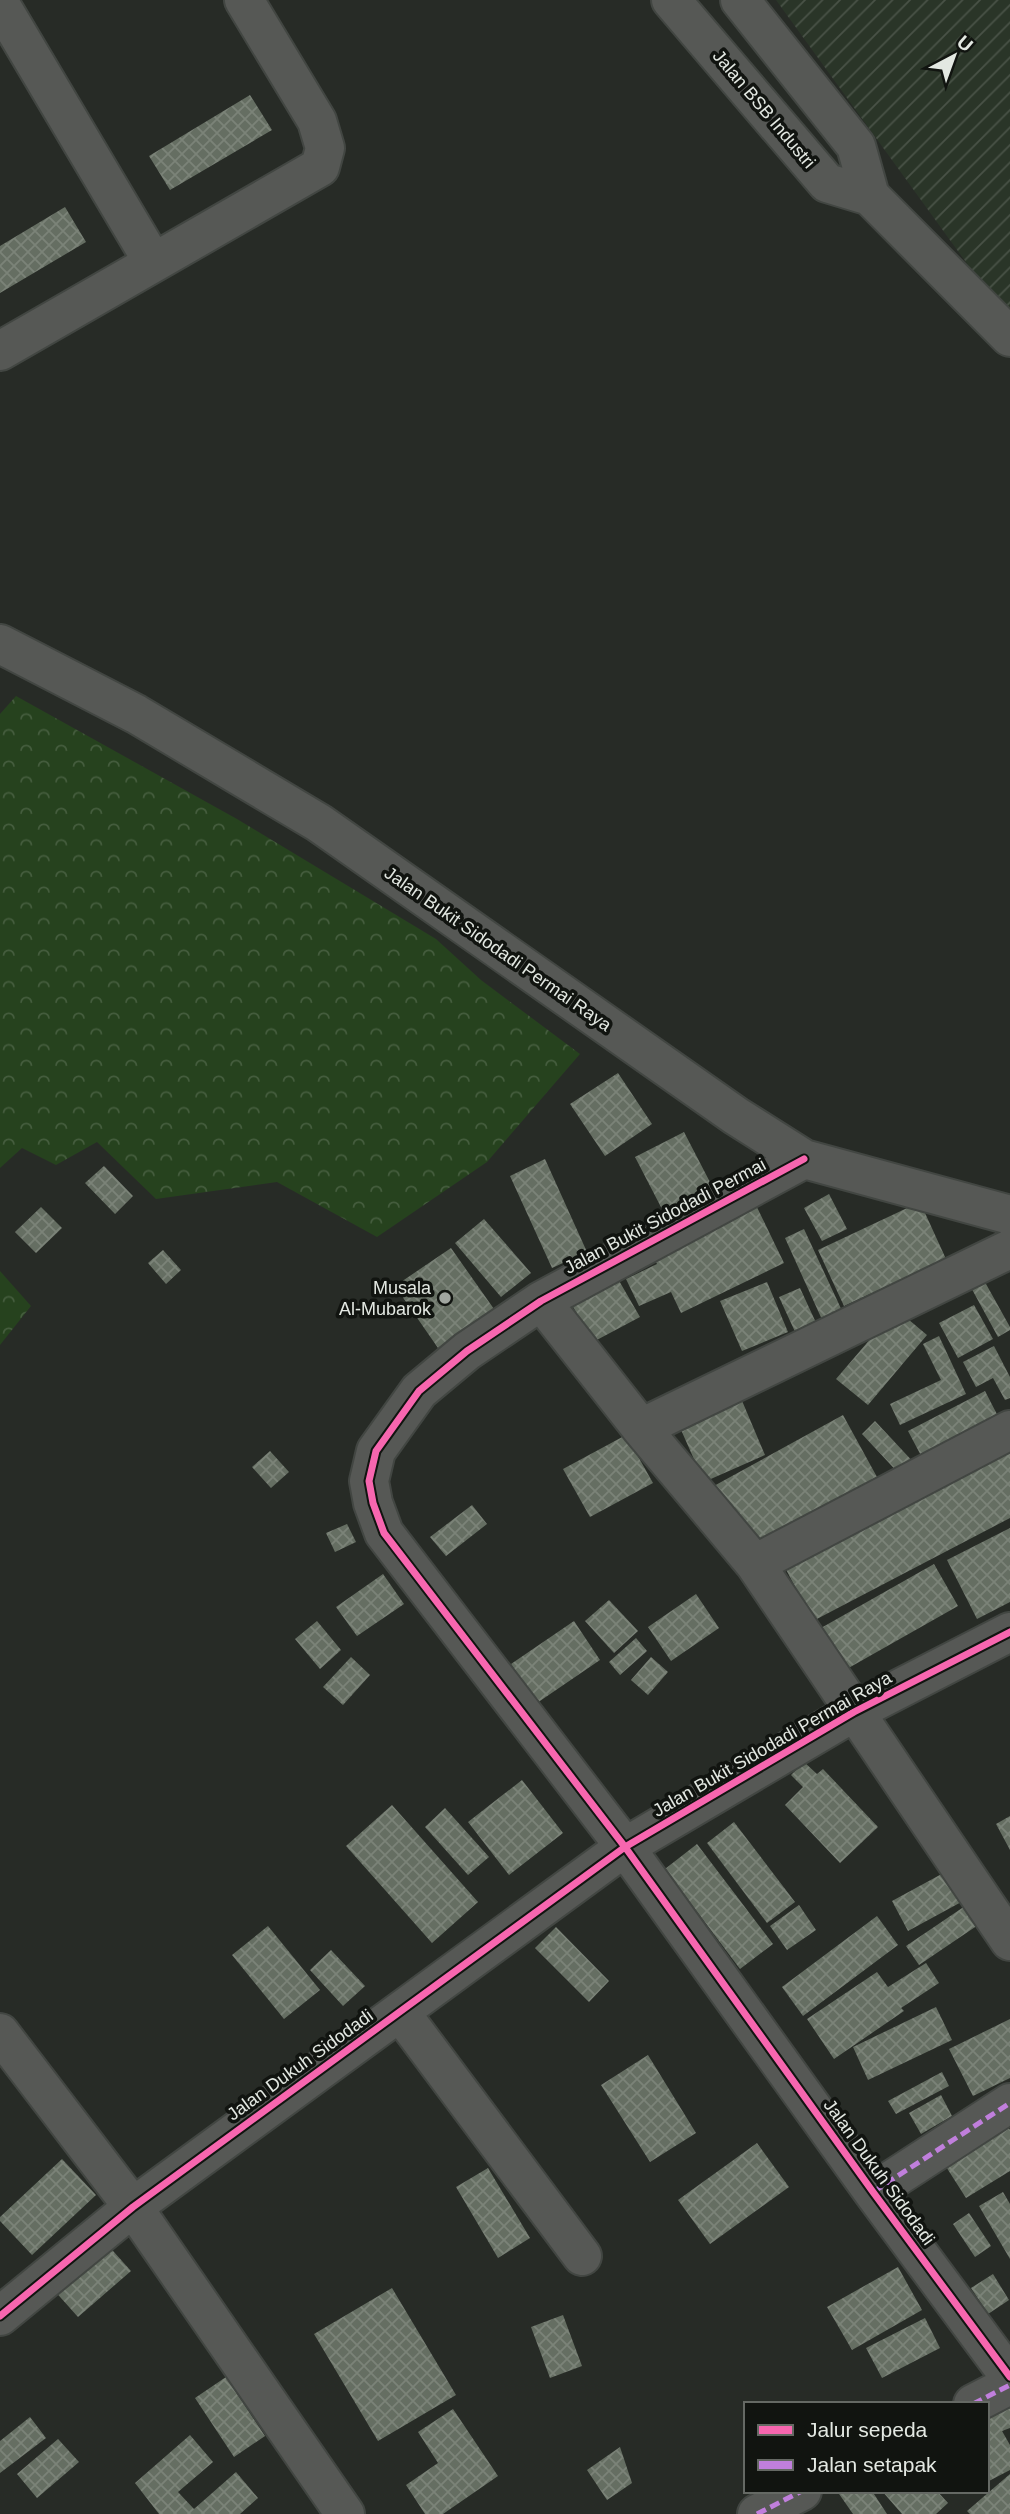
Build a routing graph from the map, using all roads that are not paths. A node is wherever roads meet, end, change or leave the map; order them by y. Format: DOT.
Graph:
graph roads {
  1 [pos="244,0"];
  2 [pos="671,0"];
  3 [pos="740,0"];
  4 [pos="0,4"];
  5 [pos="870,197"];
  6 [pos="153,262"];
  7 [pos="1010,337"];
  8 [pos="0,351"];
  9 [pos="0,644"];
  10 [pos="804,1159"];
  11 [pos="1010,1215"];
  12 [pos="1010,1249"];
  13 [pos="541,1301"];
  14 [pos="641,1428"];
  15 [pos="1010,1430"];
  16 [pos="384,1533"];
  17 [pos="755,1563"];
  18 [pos="1010,1632"];
  19 [pos="854,1712"];
  20 [pos="625,1847"];
  21 [pos="1010,1941"];
  22 [pos="400,2012"];
  23 [pos="0,2033"];
  24 [pos="1010,2104"];
  25 [pos="873,2193"];
  26 [pos="133,2207"];
  27 [pos="582,2256"];
  28 [pos="0,2316"];
  29 [pos="1010,2378"];
  30 [pos="1010,2385"];
  31 [pos="977,2402"];
  32 [pos="798,2493"];
  33 [pos="345,2514"];
  34 [pos="757,2514"];
  1 -- 6 [label="street"];
  2 -- 5 [label="street, Jalan BSB Industri"];
  3 -- 5 [label="street, Jalan BSB Industri"];
  4 -- 6 [label="street"];
  5 -- 7 [label="street, Jalan BSB Industri"];
  6 -- 8 [label="street"];
  9 -- 10 [label="street, Jalan Bukit Sidodadi Permai Raya"];
  10 -- 11 [label="street, Jalan Bukit Sidodadi Permai Raya"];
  10 -- 13 [label="street, Jalan Bukit Sidodadi Permai"];
  12 -- 14 [label="street"];
  13 -- 14 [label="street"];
  13 -- 16 [label="street, Jalan Bukit Sidodadi Permai"];
  14 -- 17 [label="street"];
  15 -- 17 [label="street"];
  16 -- 20 [label="street, Jalan Dukuh Sidodadi"];
  17 -- 19 [label="street"];
  18 -- 19 [label="street, Jalan Bukit Sidodadi Permai Raya"];
  19 -- 20 [label="street, Jalan Bukit Sidodadi Permai Raya"];
  19 -- 21 [label="street"];
  20 -- 22 [label="street, Jalan Dukuh Sidodadi"];
  20 -- 25 [label="street, Jalan Dukuh Sidodadi"];
  22 -- 26 [label="street, Jalan Dukuh Sidodadi"];
  22 -- 27 [label="street"];
  23 -- 26 [label="street"];
  24 -- 25 [label="street"];
  25 -- 29 [label="street, Jalan Dukuh Sidodadi"];
  26 -- 28 [label="street, Jalan Dukuh Sidodadi"];
  26 -- 33 [label="street"];
  30 -- 31 [label="street"];
  32 -- 34 [label="street"];
}
